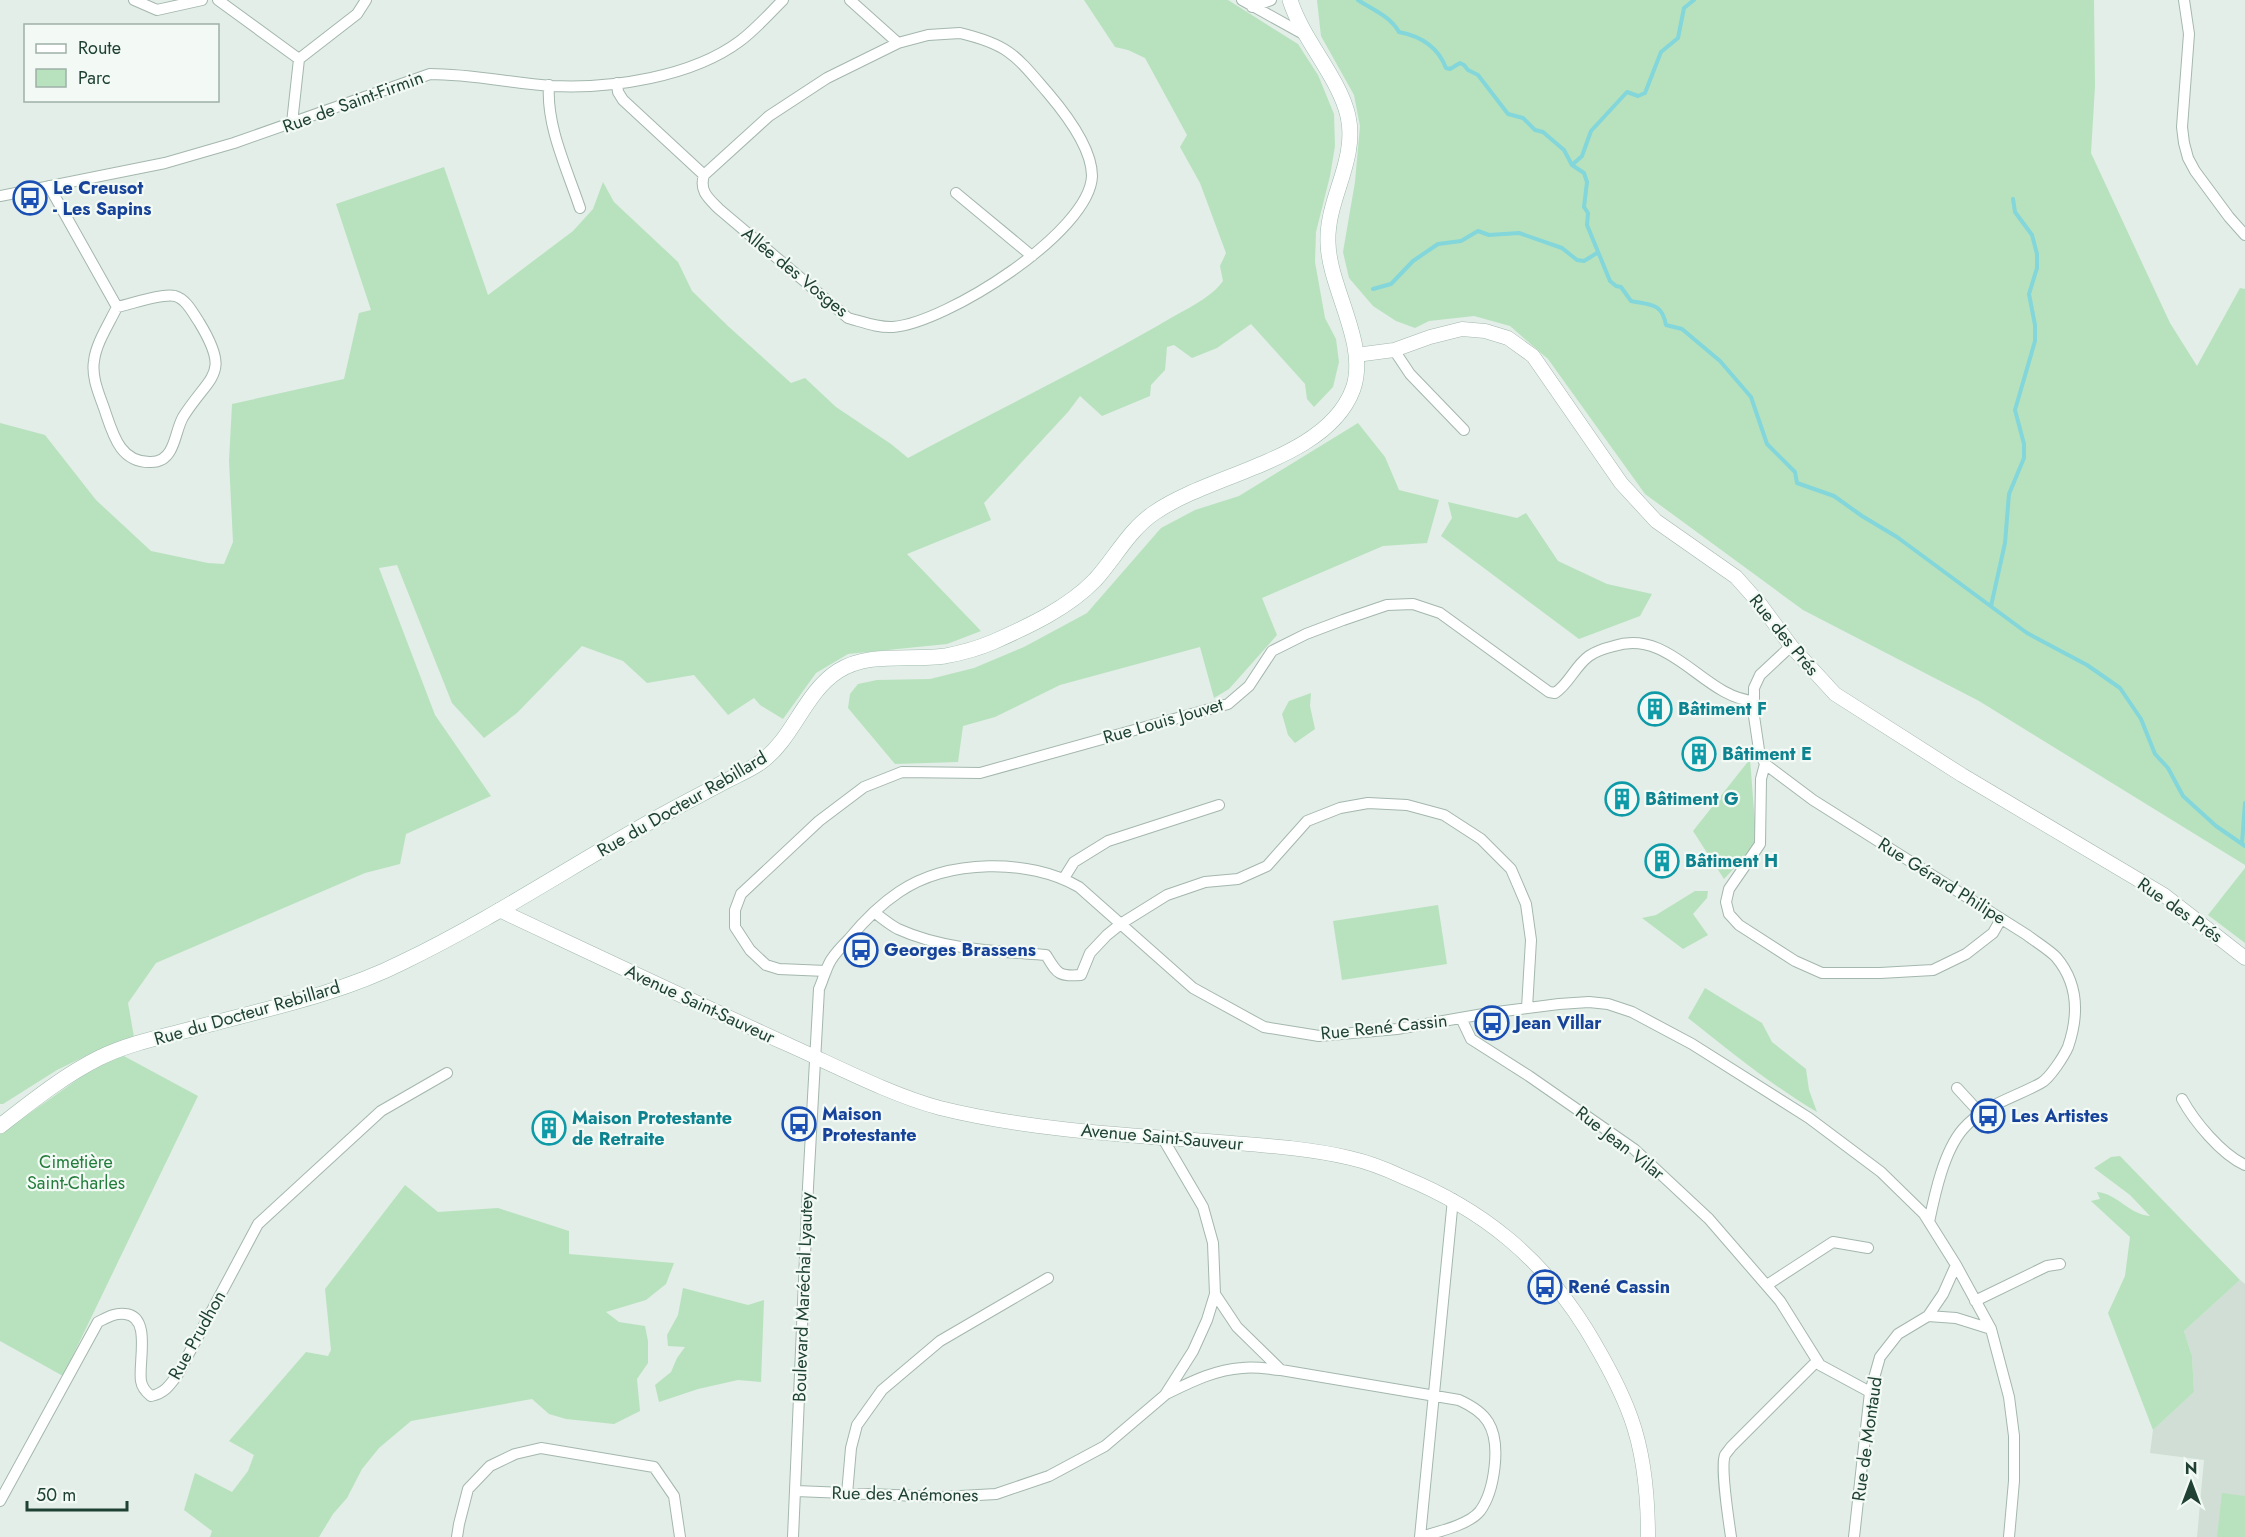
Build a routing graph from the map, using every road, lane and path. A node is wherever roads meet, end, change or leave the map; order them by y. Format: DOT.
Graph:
graph roads {
  1 [pos="134,0"];
  2 [pos="202,0"];
  3 [pos="218,0"];
  4 [pos="366,0"];
  5 [pos="783,0"];
  6 [pos="850,0"];
  7 [pos="1242,0"];
  8 [pos="1271,0"];
  9 [pos="1290,0"];
  10 [pos="2184,0"];
  11 [pos="1252,3"];
  12 [pos="1305,35"];
  13 [pos="898,43"];
  14 [pos="299,59"];
  15 [pos="617,82"];
  16 [pos="549,86"];
  17 [pos="292,123"];
  18 [pos="704,175"];
  19 [pos="49,186"];
  20 [pos="956,194"];
  21 [pos="0,196"];
  22 [pos="580,208"];
  23 [pos="2245,235"];
  24 [pos="1032,256"];
  25 [pos="117,307"];
  26 [pos="1394,350"];
  27 [pos="1356,355"];
  28 [pos="1464,430"];
  29 [pos="1791,646"];
  30 [pos="1754,701"];
  31 [pos="1765,764"];
  32 [pos="1220,805"];
  33 [pos="1064,879"];
  34 [pos="499,910"];
  35 [pos="875,913"];
  36 [pos="2001,919"];
  37 [pos="1122,923"];
  38 [pos="2245,958"];
  39 [pos="826,971"];
  40 [pos="1527,1008"];
  41 [pos="1461,1018"];
  42 [pos="815,1057"];
  43 [pos="447,1073"];
  44 [pos="1957,1088"];
  45 [pos="2182,1099"];
  46 [pos="1980,1113"];
  47 [pos="0,1126"];
  48 [pos="1162,1137"];
  49 [pos="2245,1165"];
  50 [pos="1453,1199"];
  51 [pos="1929,1222"];
  52 [pos="1868,1248"];
  53 [pos="2060,1264"];
  54 [pos="1956,1265"];
  55 [pos="1048,1278"];
  56 [pos="1767,1286"];
  57 [pos="1215,1294"];
  58 [pos="1975,1301"];
  59 [pos="1928,1316"];
  60 [pos="1990,1329"];
  61 [pos="1817,1361"];
  62 [pos="1281,1370"];
  63 [pos="1870,1392"];
  64 [pos="1165,1395"];
  65 [pos="1434,1395"];
  66 [pos="796,1491"];
  67 [pos="847,1494"];
  68 [pos="0,1501"];
  69 [pos="457,1537"];
  70 [pos="680,1537"];
  71 [pos="793,1537"];
  72 [pos="1420,1537"];
  73 [pos="1648,1537"];
  74 [pos="1731,1537"];
  75 [pos="1854,1537"];
  76 [pos="2009,1537"];
  1 -- 2 [label="street"];
  3 -- 14 [label="street"];
  4 -- 14 [label="street"];
  5 -- 15 [label="street, Rue de Saint-Firmin"];
  6 -- 13 [label="street"];
  7 -- 11 [label="street"];
  8 -- 11 [label="street"];
  9 -- 12 [label="main road, Rue du Docteur Rebillard"];
  10 -- 23 [label="street"];
  11 -- 12 [label="street"];
  12 -- 27 [label="main road, Rue du Docteur Rebillard"];
  13 -- 18 [label="street, Allée des Vosges"];
  13 -- 24 [label="street, Allée des Vosges"];
  14 -- 17 [label="street"];
  15 -- 16 [label="street, Rue de Saint-Firmin"];
  15 -- 18 [label="street"];
  16 -- 17 [label="street, Rue de Saint-Firmin"];
  16 -- 22 [label="street"];
  17 -- 19 [label="street, Rue de Saint-Firmin"];
  18 -- 24 [label="street, Allée des Vosges"];
  19 -- 21 [label="street, Rue de Saint-Firmin"];
  19 -- 25 [label="street"];
  20 -- 24 [label="street"];
  25 -- 25 [label="street"];
  26 -- 27 [label="street, Rue des Prés"];
  26 -- 28 [label="street"];
  26 -- 29 [label="street, Rue des Prés"];
  27 -- 34 [label="main road, Rue du Docteur Rebillard"];
  29 -- 30 [label="street"];
  29 -- 38 [label="street, Rue des Prés"];
  30 -- 31 [label="street"];
  30 -- 39 [label="street, Rue Louis Jouvet"];
  31 -- 36 [label="street, Rue Gérard Philipe"];
  31 -- 36 [label="street"];
  32 -- 33 [label="street"];
  33 -- 35 [label="street, Rue René Cassin"];
  33 -- 37 [label="street, Rue René Cassin"];
  34 -- 42 [label="street, Avenue Saint-Sauveur"];
  34 -- 47 [label="main road, Rue du Docteur Rebillard"];
  35 -- 37 [label="street"];
  35 -- 39 [label="street, Rue René Cassin"];
  36 -- 46 [label="street, Rue Gérard Philipe"];
  37 -- 40 [label="street"];
  37 -- 41 [label="street, Rue René Cassin"];
  39 -- 42 [label="street, Rue René Cassin"];
  40 -- 41 [label="street, Rue René Cassin"];
  40 -- 51 [label="street, Rue René Cassin"];
  41 -- 56 [label="street, Rue Jean Vilar"];
  42 -- 48 [label="street, Avenue Saint-Sauveur"];
  42 -- 66 [label="street, Boulevard Maréchal Lyautey"];
  43 -- 68 [label="street, Rue Prudhon"];
  44 -- 46 [label="street"];
  45 -- 49 [label="street"];
  46 -- 51 [label="street, Rue Gérard Philipe"];
  48 -- 50 [label="street, Avenue Saint-Sauveur"];
  48 -- 57 [label="street, Rue des Anémones"];
  50 -- 65 [label="street"];
  50 -- 73 [label="street, Avenue Saint-Sauveur"];
  51 -- 54 [label="street, Rue René Cassin"];
  52 -- 56 [label="street"];
  53 -- 58 [label="street"];
  54 -- 58 [label="street, Rue René Cassin"];
  54 -- 59 [label="street, Rue de Montaud"];
  55 -- 67 [label="street"];
  56 -- 61 [label="street, Rue Jean Vilar"];
  57 -- 62 [label="street"];
  57 -- 64 [label="street, Rue des Anémones"];
  58 -- 60 [label="street, Rue René Cassin"];
  59 -- 60 [label="street"];
  59 -- 63 [label="street, Rue de Montaud"];
  60 -- 76 [label="street, Rue René Cassin"];
  61 -- 63 [label="street, Rue Jean Vilar"];
  61 -- 74 [label="street"];
  62 -- 64 [label="street, Rue des Anémones"];
  62 -- 65 [label="street, Rue des Anémones"];
  63 -- 75 [label="street, Rue de Montaud"];
  64 -- 67 [label="street, Rue des Anémones"];
  65 -- 72 [label="street"];
  65 -- 72 [label="street, Rue des Anémones"];
  66 -- 67 [label="street, Rue des Anémones"];
  66 -- 71 [label="street, Boulevard Maréchal Lyautey"];
  69 -- 70 [label="street"];
}
